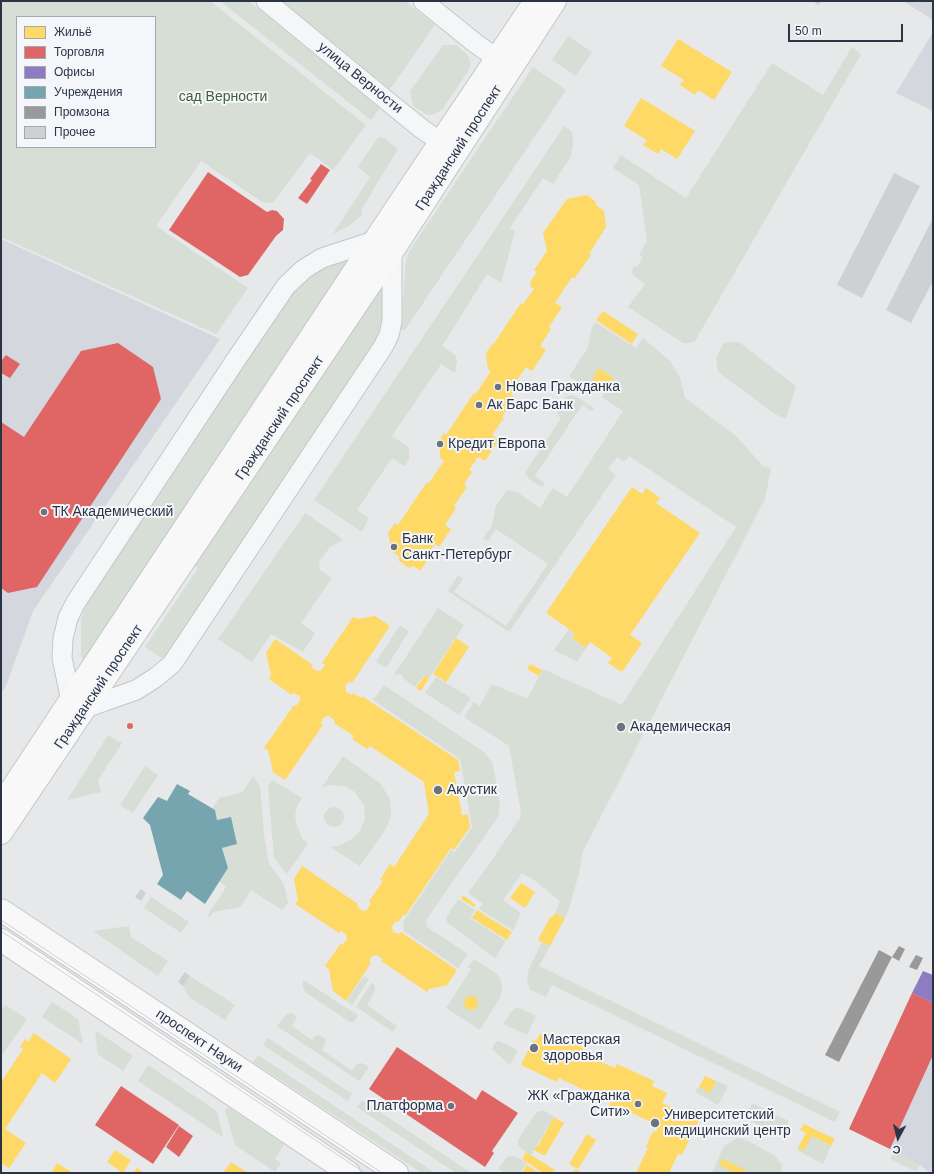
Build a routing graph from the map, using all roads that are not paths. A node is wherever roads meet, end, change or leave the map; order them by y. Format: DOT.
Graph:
graph roads {
  1 [pos="266,1"];
  2 [pos="423,1"];
  3 [pos="535,1"];
  4 [pos="555,1"];
  5 [pos="503,64"];
  6 [pos="448,147"];
  7 [pos="383,247"];
  8 [pos="78,704"];
  9 [pos="1,805"];
  10 [pos="1,833"];
  11 [pos="1,910"];
  12 [pos="1,940"];
  13 [pos="348,1173"];
  14 [pos="397,1173"];
  1 -- 6 [label="street, улица Верности"];
  2 -- 5 [label="street"];
  3 -- 5 [label="main road, Гражданский проспект"];
  4 -- 5 [label="main road, Гражданский проспект"];
  5 -- 6 [label="main road, Гражданский проспект"];
  6 -- 7 [label="main road, Гражданский проспект"];
  7 -- 8 [label="main road, Гражданский проспект"];
  7 -- 8 [label="street"];
  7 -- 8 [label="street"];
  8 -- 9 [label="main road, Гражданский проспект"];
  8 -- 10 [label="main road, Гражданский проспект"];
  11 -- 14 [label="main road, проспект Науки"];
  12 -- 13 [label="main road, проспект Науки"];
}
